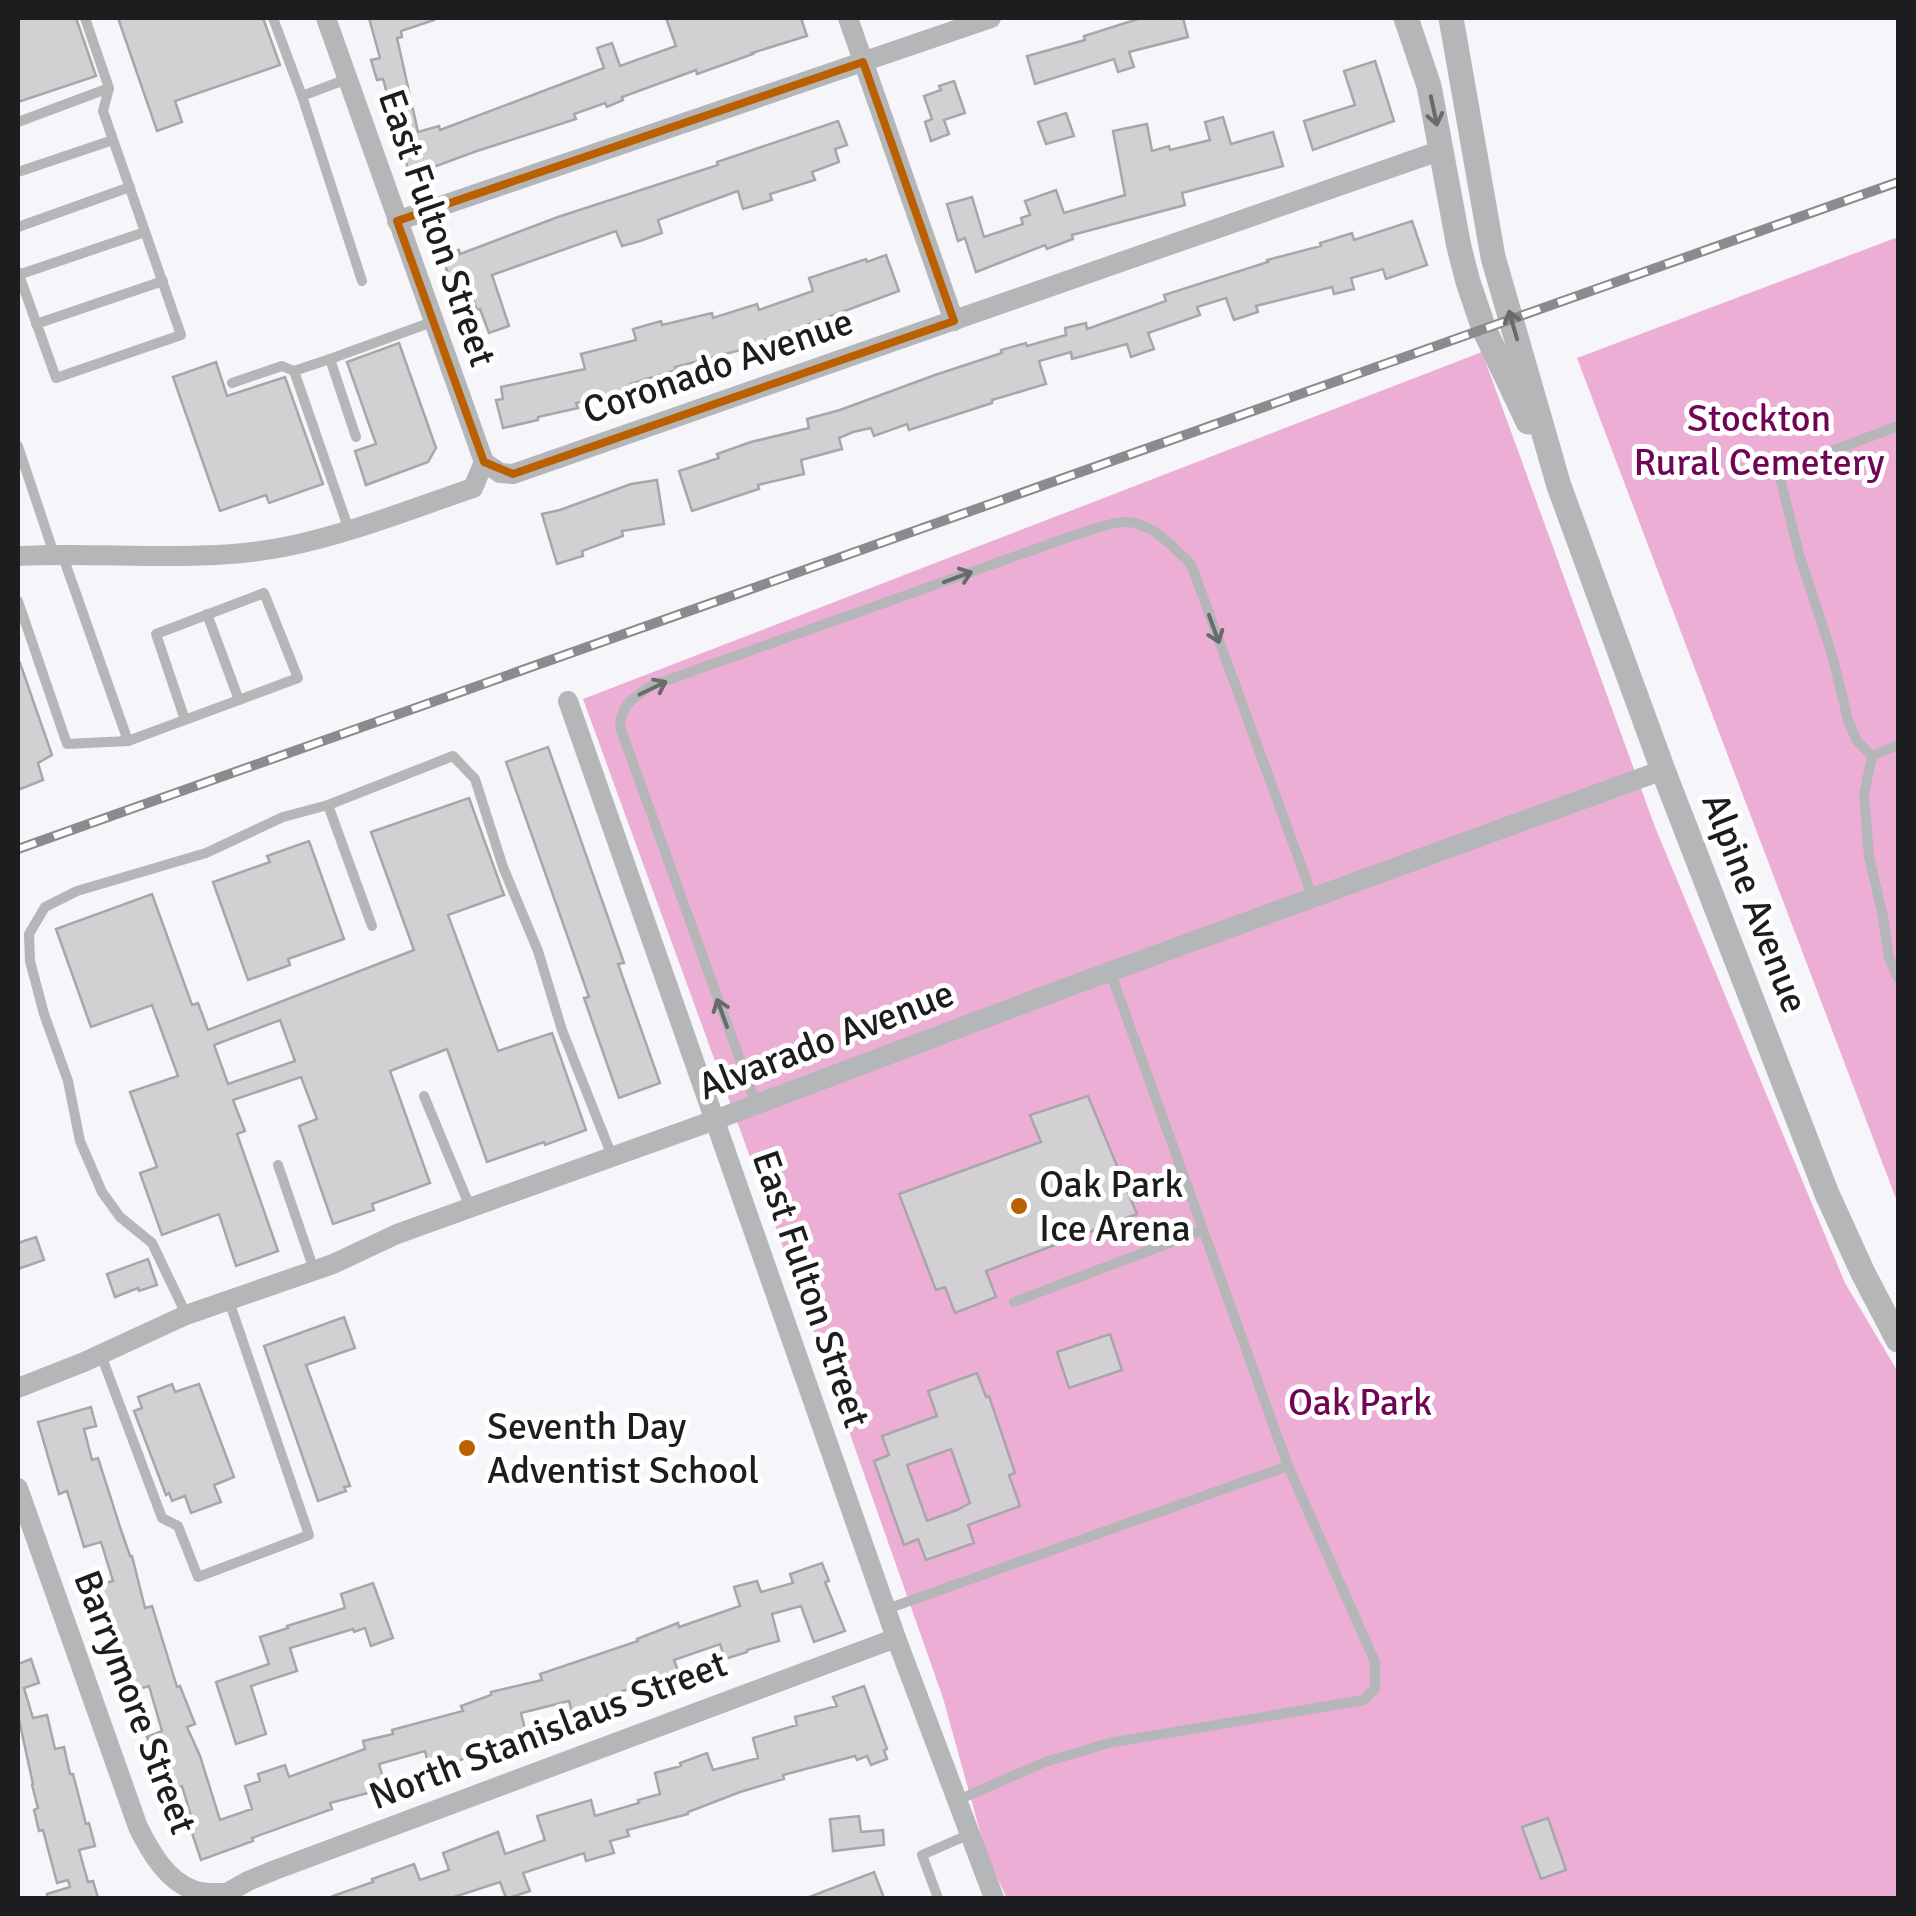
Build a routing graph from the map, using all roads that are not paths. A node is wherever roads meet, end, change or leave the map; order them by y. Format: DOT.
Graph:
graph roads {
  1 [pos="85,18"];
  2 [pos="274,18"];
  3 [pos="326,18"];
  4 [pos="848,18"];
  5 [pos="990,18"];
  6 [pos="1406,18"];
  7 [pos="1451,18"];
  8 [pos="863,62"];
  9 [pos="348,79"];
  10 [pos="109,88"];
  11 [pos="302,96"];
  12 [pos="18,122"];
  13 [pos="114,140"];
  14 [pos="1442,150"];
  15 [pos="18,172"];
  16 [pos="130,187"];
  17 [pos="398,221"];
  18 [pos="18,227"];
  19 [pos="145,232"];
  20 [pos="18,274"];
  21 [pos="163,281"];
  22 [pos="362,281"];
  23 [pos="954,321"];
  24 [pos="432,322"];
  25 [pos="36,324"];
  26 [pos="330,358"];
  27 [pos="294,371"];
  28 [pos="232,383"];
  29 [pos="1898,426"];
  30 [pos="356,437"];
  31 [pos="18,446"];
  32 [pos="484,462"];
  33 [pos="1558,486"];
  34 [pos="349,530"];
  35 [pos="58,554"];
  36 [pos="18,556"];
  37 [pos="18,601"];
  38 [pos="207,614"];
  39 [pos="240,700"];
  40 [pos="568,701"];
  41 [pos="185,720"];
  42 [pos="128,742"];
  43 [pos="1898,745"];
  44 [pos="1872,756"];
  45 [pos="1664,770"];
  46 [pos="328,805"];
  47 [pos="1313,898"];
  48 [pos="372,926"];
  49 [pos="1110,971"];
  50 [pos="1898,978"];
  51 [pos="424,1096"];
  52 [pos="756,1104"];
  53 [pos="716,1120"];
  54 [pos="612,1156"];
  55 [pos="278,1165"];
  56 [pos="470,1208"];
  57 [pos="1203,1230"];
  58 [pos="314,1271"];
  59 [pos="229,1301"];
  60 [pos="1014,1302"];
  61 [pos="186,1316"];
  62 [pos="1898,1340"];
  63 [pos="100,1354"];
  64 [pos="18,1388"];
  65 [pos="1288,1466"];
  66 [pos="18,1488"];
  67 [pos="886,1610"];
  68 [pos="896,1638"];
  69 [pos="957,1800"];
  70 [pos="970,1834"];
  71 [pos="228,1896"];
  72 [pos="938,1898"];
  73 [pos="994,1898"];
  1 -- 10 [label="lane"];
  2 -- 11 [label="lane"];
  3 -- 9 [label="street, East Fulton Street"];
  4 -- 8 [label="street"];
  5 -- 8 [label="street"];
  6 -- 14 [label="street, Alpine Avenue, one-way"];
  33 -- 7 [label="street, Alpine Avenue, one-way"];
  8 -- 17 [label="street"];
  8 -- 23 [label="street"];
  9 -- 11 [label="lane"];
  9 -- 17 [label="street, East Fulton Street"];
  10 -- 12 [label="lane"];
  10 -- 13 [label="lane"];
  11 -- 22 [label="lane"];
  13 -- 15 [label="lane"];
  13 -- 16 [label="lane"];
  14 -- 23 [label="street, Coronado Avenue"];
  14 -- 33 [label="street, Alpine Avenue"];
  16 -- 18 [label="lane"];
  16 -- 19 [label="lane"];
  17 -- 24 [label="street, East Fulton Street"];
  19 -- 20 [label="lane"];
  19 -- 21 [label="lane"];
  20 -- 25 [label="lane"];
  21 -- 25 [label="lane"];
  21 -- 25 [label="lane"];
  23 -- 32 [label="street, Coronado Avenue"];
  24 -- 26 [label="lane"];
  24 -- 32 [label="street, East Fulton Street"];
  26 -- 27 [label="lane"];
  26 -- 30 [label="lane"];
  27 -- 28 [label="lane"];
  27 -- 34 [label="lane"];
  29 -- 44 [label="lane"];
  31 -- 35 [label="lane"];
  32 -- 34 [label="street"];
  33 -- 45 [label="street, Alpine Avenue"];
  34 -- 35 [label="street"];
  35 -- 36 [label="street"];
  35 -- 42 [label="lane"];
  37 -- 42 [label="lane"];
  38 -- 39 [label="lane"];
  38 -- 39 [label="lane"];
  38 -- 41 [label="lane"];
  39 -- 41 [label="lane"];
  40 -- 53 [label="street, East Fulton Street"];
  41 -- 42 [label="lane"];
  43 -- 44 [label="lane"];
  44 -- 50 [label="lane"];
  45 -- 47 [label="street, Alvarado Avenue"];
  45 -- 62 [label="street, Alpine Avenue"];
  46 -- 48 [label="lane"];
  46 -- 54 [label="lane"];
  46 -- 61 [label="lane"];
  47 -- 49 [label="street, Alvarado Avenue"];
  52 -- 47 [label="lane, one-way"];
  49 -- 52 [label="street, Alvarado Avenue"];
  49 -- 57 [label="lane"];
  51 -- 56 [label="lane"];
  52 -- 53 [label="street, Alvarado Avenue"];
  53 -- 54 [label="street, Alvarado Avenue"];
  53 -- 67 [label="street, East Fulton Street"];
  54 -- 56 [label="street, Alvarado Avenue"];
  55 -- 58 [label="lane"];
  56 -- 58 [label="street, Alvarado Avenue"];
  57 -- 60 [label="lane"];
  57 -- 65 [label="lane"];
  58 -- 59 [label="street, Alvarado Avenue"];
  59 -- 61 [label="street, Alvarado Avenue"];
  59 -- 63 [label="lane"];
  61 -- 63 [label="street, Alvarado Avenue"];
  63 -- 64 [label="street, Alvarado Avenue"];
  65 -- 67 [label="lane"];
  65 -- 69 [label="lane"];
  66 -- 71 [label="street, Barrymore Street"];
  67 -- 68 [label="street, East Fulton Street"];
  68 -- 69 [label="street, East Fulton Street"];
  68 -- 71 [label="street, North Stanislaus Street"];
  69 -- 70 [label="street, East Fulton Street"];
  70 -- 72 [label="lane"];
  70 -- 73 [label="street, East Fulton Street"];
}
